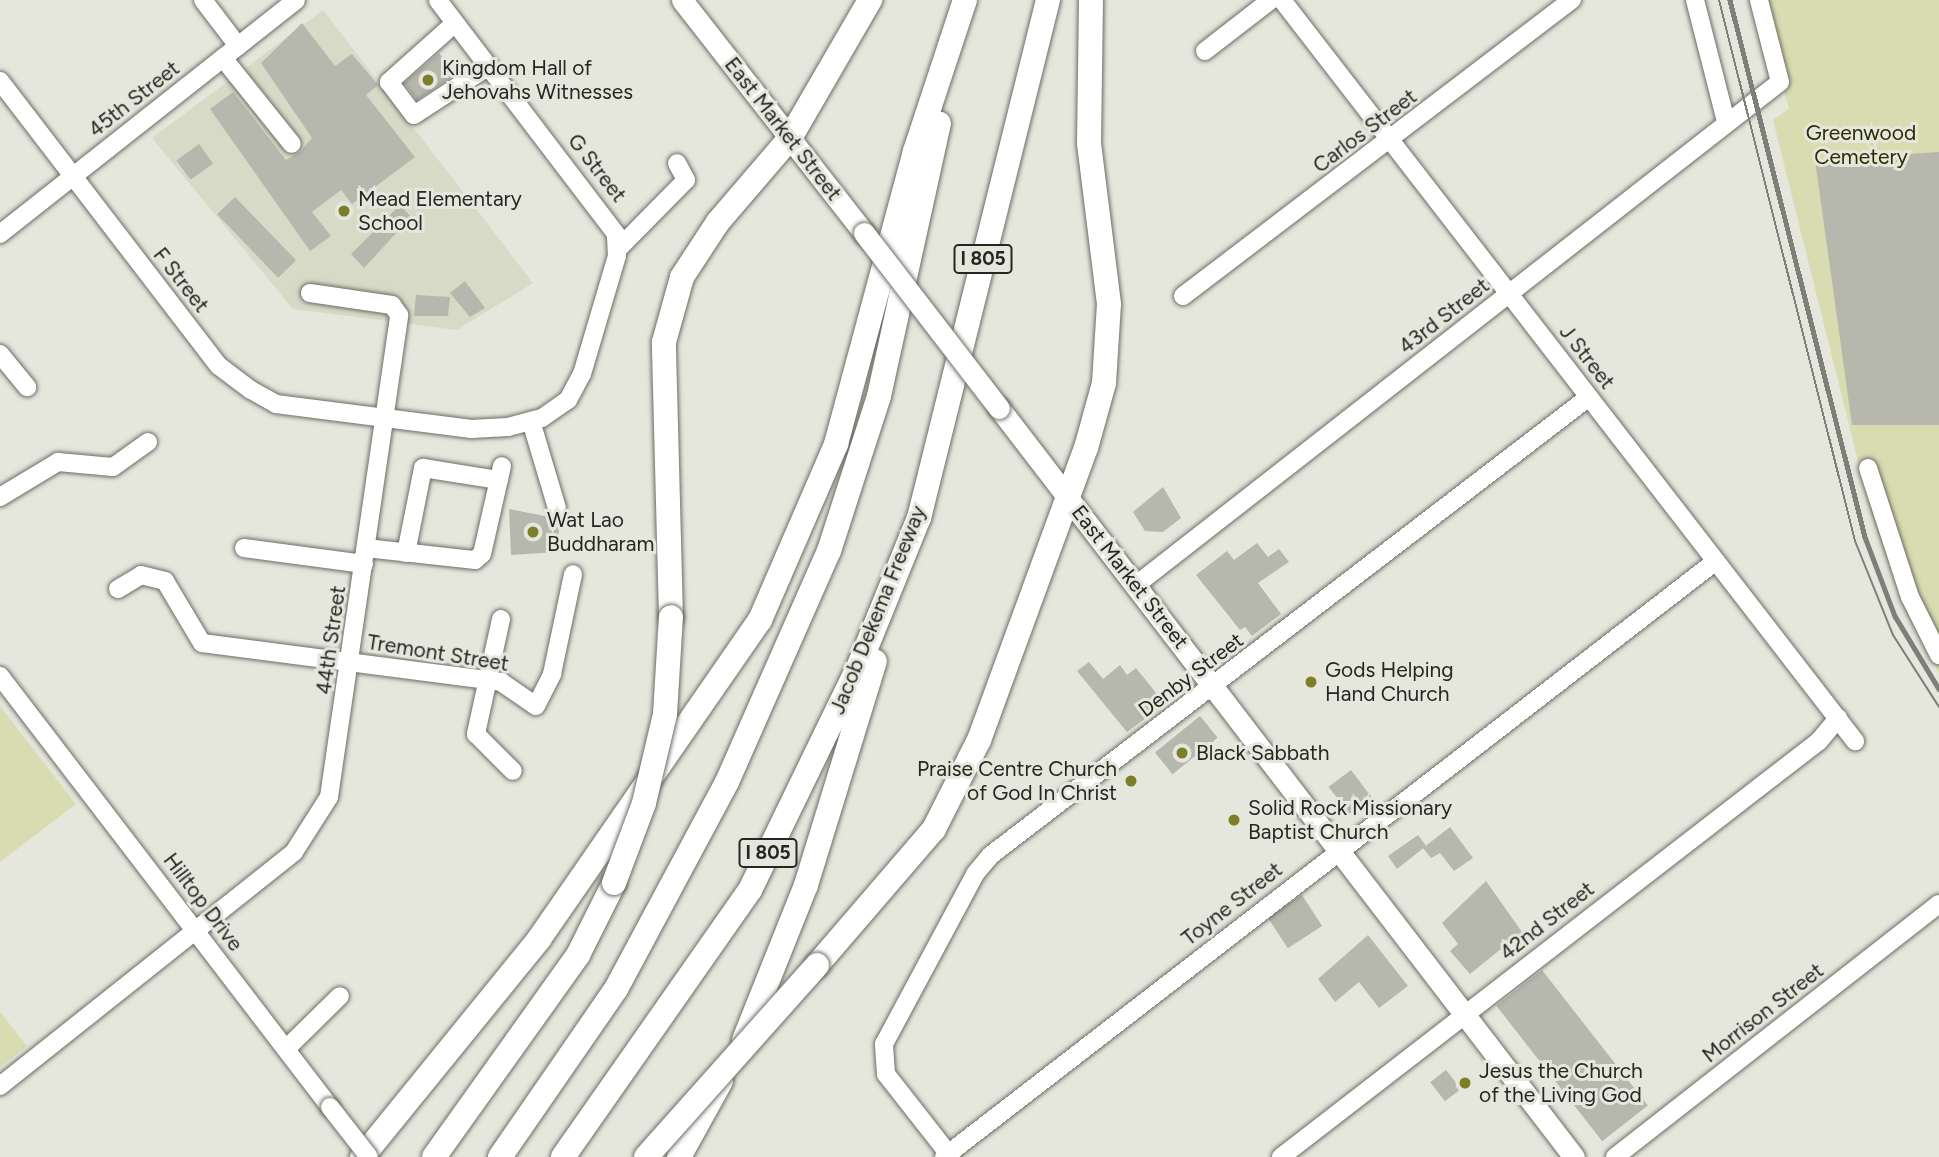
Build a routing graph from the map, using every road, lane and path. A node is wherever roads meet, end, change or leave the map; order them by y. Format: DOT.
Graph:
graph roads {
  1 [pos="203,0"];
  2 [pos="296,0"];
  3 [pos="438,0"];
  4 [pos="682,0"];
  5 [pos="870,0"];
  6 [pos="968,0"];
  7 [pos="1048,0"];
  8 [pos="1091,0"];
  9 [pos="1271,0"];
  10 [pos="1282,0"];
  11 [pos="1572,0"];
  12 [pos="1695,0"];
  13 [pos="1759,0"];
  14 [pos="455,23"];
  15 [pos="238,46"];
  16 [pos="1205,51"];
  17 [pos="223,58"];
  18 [pos="489,66"];
  19 [pos="0,81"];
  20 [pos="1726,122"];
  21 [pos="790,138"];
  22 [pos="1391,141"];
  23 [pos="292,144"];
  24 [pos="677,163"];
  25 [pos="73,177"];
  26 [pos="0,234"];
  27 [pos="616,242"];
  28 [pos="310,293"];
  29 [pos="1509,294"];
  30 [pos="1182,296"];
  31 [pos="0,354"];
  32 [pos="27,387"];
  33 [pos="1589,397"];
  34 [pos="383,415"];
  35 [pos="531,421"];
  36 [pos="148,442"];
  37 [pos="1868,468"];
  38 [pos="0,497"];
  39 [pos="1070,499"];
  40 [pos="557,508"];
  41 [pos="919,518"];
  42 [pos="244,548"];
  43 [pos="406,553"];
  44 [pos="365,556"];
  45 [pos="1716,561"];
  46 [pos="573,574"];
  47 [pos="1136,585"];
  48 [pos="118,589"];
  49 [pos="501,619"];
  50 [pos="1939,655"];
  51 [pos="352,663"];
  52 [pos="0,676"];
  53 [pos="489,680"];
  54 [pos="1214,686"];
  55 [pos="1838,718"];
  56 [pos="1855,741"];
  57 [pos="513,771"];
  58 [pos="1339,851"];
  59 [pos="1939,904"];
  60 [pos="198,934"];
  61 [pos="340,996"];
  62 [pos="1465,1013"];
  63 [pos="287,1048"];
  64 [pos="0,1086"];
  65 [pos="948,1156"];
  66 [pos="362,1157"];
  67 [pos="369,1157"];
  68 [pos="434,1157"];
  69 [pos="499,1157"];
  70 [pos="563,1157"];
  71 [pos="646,1157"];
  72 [pos="679,1157"];
  73 [pos="1281,1157"];
  74 [pos="1574,1157"];
  75 [pos="1615,1157"];
  1 -- 15 [label="street"];
  2 -- 15 [label="street, 45th Street"];
  3 -- 14 [label="street, G Street"];
  4 -- 21 [label="main road, East Market Street"];
  5 -- 21 [label="highway"];
  6 -- 66 [label="highway"];
  6 -- 69 [label="highway"];
  7 -- 41 [label="highway, Jacob Dekema Freeway / I 805"];
  8 -- 39 [label="highway"];
  9 -- 16 [label="street"];
  10 -- 22 [label="street, J Street"];
  11 -- 22 [label="street, Carlos Street"];
  12 -- 20 [label="street"];
  13 -- 20 [label="street, 43rd Street"];
  14 -- 18 [label="street, G Street"];
  14 -- 18 [label="street"];
  15 -- 17 [label="street, 45th Street"];
  17 -- 23 [label="street"];
  17 -- 25 [label="street, 45th Street"];
  18 -- 27 [label="street, G Street"];
  19 -- 25 [label="street, F Street"];
  20 -- 29 [label="street, 43rd Street"];
  21 -- 39 [label="main road, East Market Street, bridge"];
  21 -- 68 [label="highway, bridge"];
  22 -- 29 [label="street, J Street"];
  22 -- 30 [label="street, Carlos Street"];
  24 -- 27 [label="street"];
  25 -- 26 [label="street, 45th Street"];
  25 -- 34 [label="street, F Street"];
  27 -- 35 [label="street"];
  28 -- 34 [label="street, 44th Street"];
  29 -- 33 [label="street, J Street"];
  29 -- 47 [label="street, 43rd Street"];
  31 -- 32 [label="street"];
  33 -- 45 [label="street, J Street"];
  33 -- 54 [label="street, Denby Street"];
  34 -- 35 [label="street"];
  34 -- 44 [label="street, 44th Street"];
  35 -- 40 [label="street"];
  36 -- 38 [label="street"];
  37 -- 50 [label="street"];
  39 -- 47 [label="main road, East Market Street"];
  39 -- 71 [label="highway, bridge"];
  41 -- 70 [label="highway, Jacob Dekema Freeway / I 805"];
  41 -- 72 [label="highway"];
  42 -- 44 [label="street"];
  43 -- 43 [label="street"];
  43 -- 44 [label="street"];
  44 -- 51 [label="street, 44th Street"];
  45 -- 55 [label="street, J Street"];
  45 -- 58 [label="street, Toyne Street"];
  46 -- 53 [label="street, Tremont Street"];
  47 -- 54 [label="main road, East Market Street"];
  48 -- 51 [label="street, Tremont Street"];
  49 -- 53 [label="street"];
  51 -- 53 [label="street, Tremont Street"];
  51 -- 60 [label="street, 44th Street"];
  52 -- 60 [label="street, Hilltop Drive"];
  53 -- 57 [label="street"];
  54 -- 58 [label="main road, East Market Street"];
  54 -- 65 [label="street, Denby Street"];
  55 -- 56 [label="street, J Street"];
  55 -- 62 [label="street, 42nd Street"];
  58 -- 62 [label="main road, East Market Street"];
  58 -- 65 [label="street, Toyne Street"];
  59 -- 75 [label="street, Morrison Street"];
  60 -- 63 [label="street, Hilltop Drive"];
  60 -- 64 [label="street, 44th Street"];
  61 -- 63 [label="street"];
  62 -- 73 [label="street, 42nd Street"];
  62 -- 74 [label="main road, East Market Street"];
  63 -- 67 [label="street, Hilltop Drive, bridge"];
}
